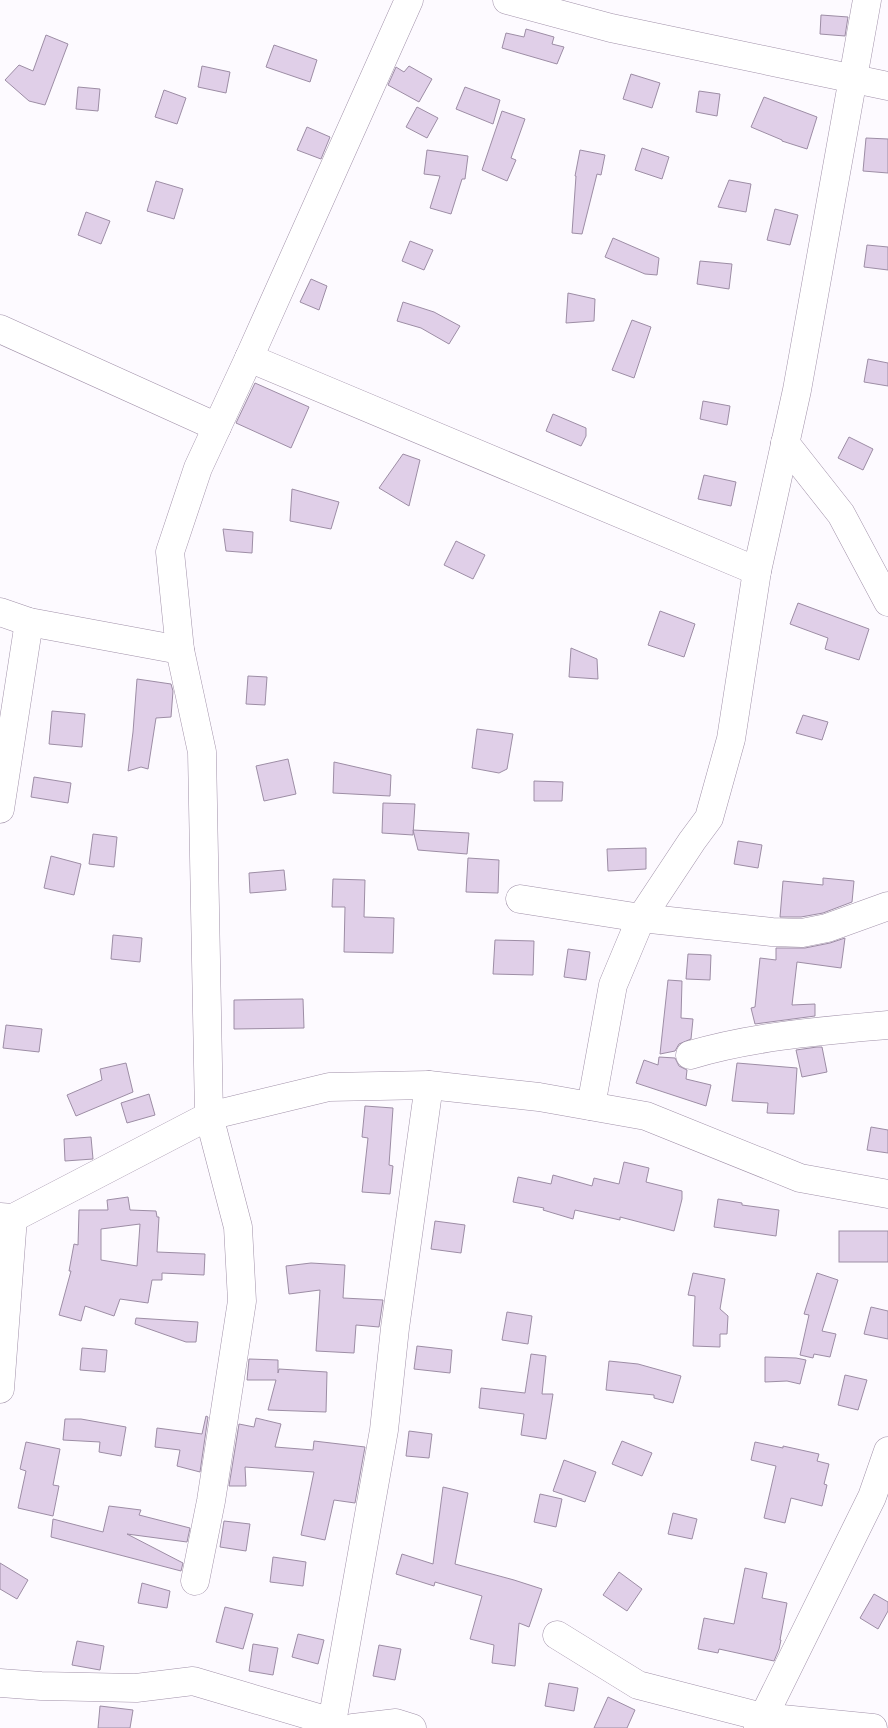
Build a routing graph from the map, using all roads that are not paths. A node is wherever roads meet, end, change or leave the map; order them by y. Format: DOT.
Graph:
graph roads {
  1 [pos="408,0"];
  2 [pos="507,0"];
  3 [pos="867,0"];
  4 [pos="853,80"];
  5 [pos="888,86"];
  6 [pos="0,329"];
  7 [pos="249,358"];
  8 [pos="217,427"];
  9 [pos="785,443"];
  10 [pos="756,571"];
  11 [pos="888,602"];
  12 [pos="0,612"];
  13 [pos="29,622"];
  14 [pos="180,650"];
  15 [pos="0,809"];
  16 [pos="520,899"];
  17 [pos="888,906"];
  18 [pos="641,918"];
  19 [pos="888,1025"];
  20 [pos="690,1055"];
  21 [pos="429,1086"];
  22 [pos="591,1106"];
  23 [pos="209,1116"];
  24 [pos="888,1194"];
  25 [pos="6,1217"];
  26 [pos="0,1389"];
  27 [pos="888,1451"];
  28 [pos="880,1500"];
  29 [pos="195,1580"];
  30 [pos="557,1635"];
  31 [pos="0,1683"];
  32 [pos="760,1723"];
  33 [pos="339,1727"];
  34 [pos="412,1728"];
  35 [pos="873,1728"];
  1 -- 7 [label="street"];
  2 -- 4 [label="street"];
  3 -- 4 [label="street"];
  4 -- 5 [label="street"];
  4 -- 9 [label="street"];
  6 -- 8 [label="street"];
  7 -- 8 [label="street"];
  7 -- 10 [label="street"];
  8 -- 14 [label="street"];
  9 -- 10 [label="street"];
  9 -- 11 [label="street"];
  10 -- 18 [label="street"];
  12 -- 13 [label="street"];
  13 -- 14 [label="street"];
  13 -- 15 [label="street"];
  14 -- 23 [label="street"];
  16 -- 18 [label="street"];
  17 -- 18 [label="street"];
  18 -- 22 [label="street"];
  19 -- 20 [label="street"];
  21 -- 22 [label="street"];
  21 -- 23 [label="street"];
  21 -- 33 [label="street"];
  22 -- 24 [label="street"];
  23 -- 25 [label="street"];
  23 -- 29 [label="street"];
  25 -- 26 [label="street"];
  27 -- 28 [label="street"];
  28 -- 32 [label="street"];
  30 -- 32 [label="street"];
  31 -- 33 [label="street"];
  32 -- 35 [label="street"];
  33 -- 34 [label="street"];
}
